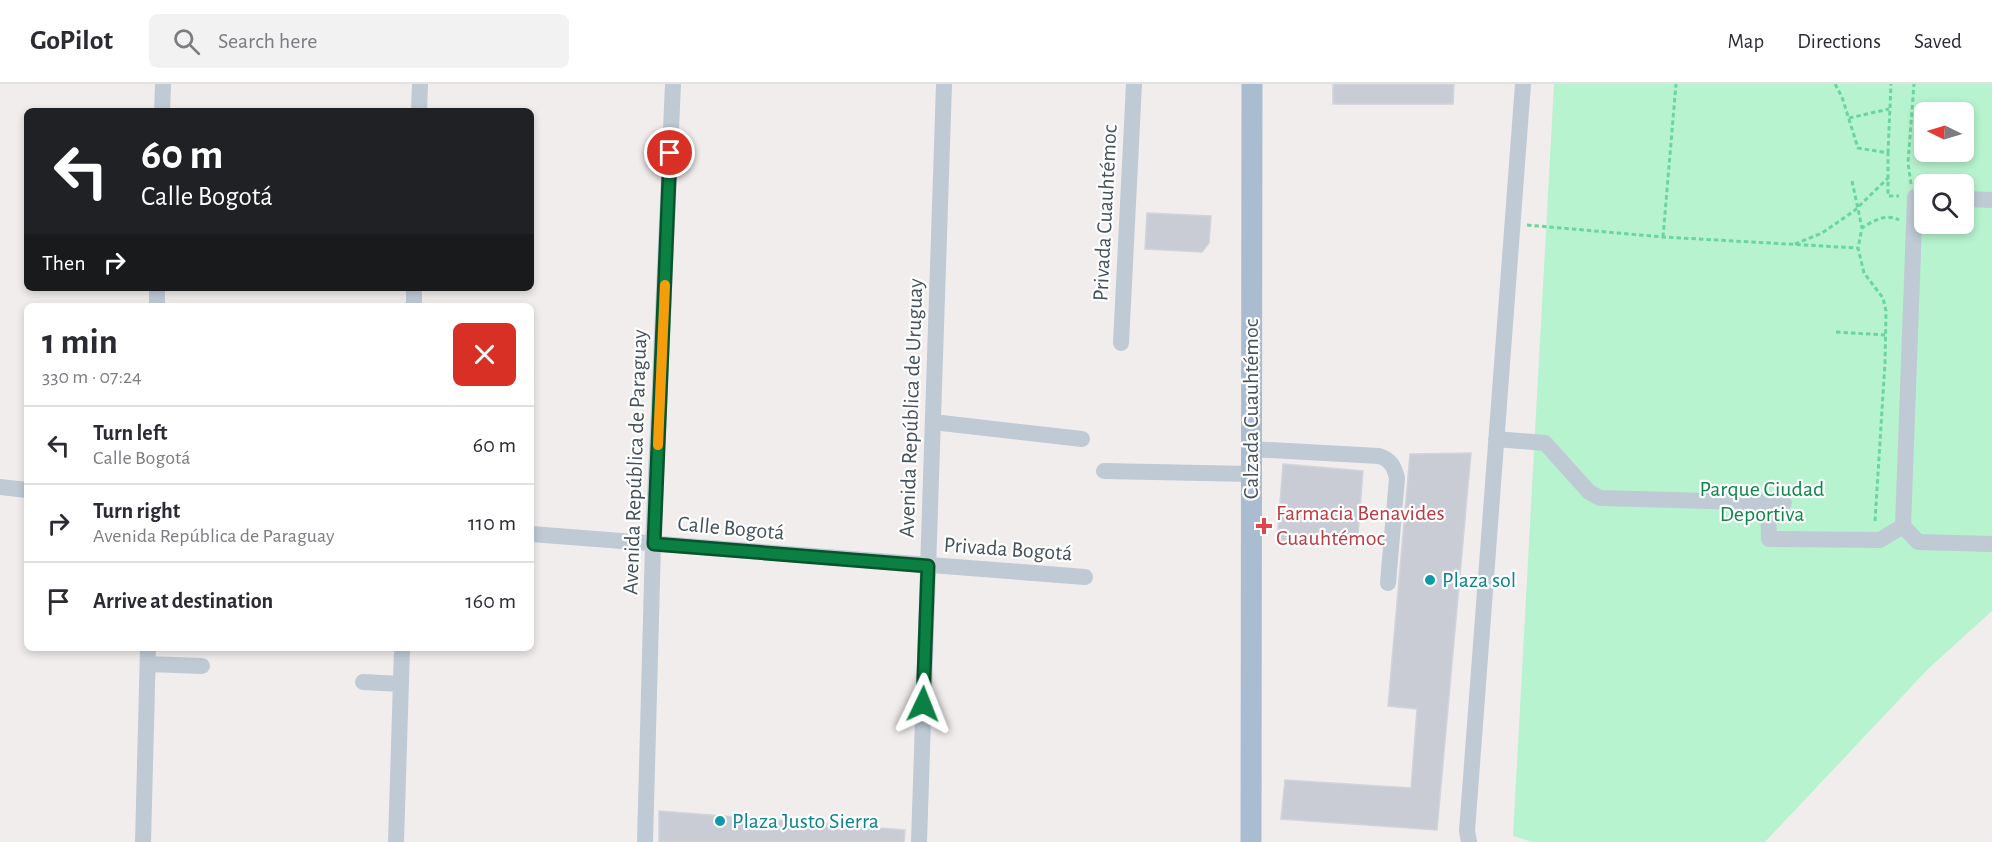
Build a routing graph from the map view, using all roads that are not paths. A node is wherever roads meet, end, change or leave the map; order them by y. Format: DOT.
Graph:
graph roads {
  1 [pos="163,84"];
  2 [pos="420,84"];
  3 [pos="674,84"];
  4 [pos="944,84"];
  5 [pos="1134,84"];
  6 [pos="1252,84"];
  7 [pos="1523,84"];
  8 [pos="162,108"];
  9 [pos="419,108"];
  10 [pos="1974,199"];
  11 [pos="1992,200"];
  12 [pos="1914,228"];
  13 [pos="1121,343"];
  14 [pos="933,422"];
  15 [pos="1082,439"];
  16 [pos="1496,439"];
  17 [pos="1251,449"];
  18 [pos="1104,471"];
  19 [pos="1251,474"];
  20 [pos="0,487"];
  21 [pos="24,490"];
  22 [pos="1903,526"];
  23 [pos="534,534"];
  24 [pos="654,544"];
  25 [pos="1992,544"];
  26 [pos="928,566"];
  27 [pos="1084,577"];
  28 [pos="1388,583"];
  29 [pos="402,651"];
  30 [pos="148,656"];
  31 [pos="202,666"];
  32 [pos="363,682"];
  33 [pos="401,684"];
  34 [pos="143,842"];
  35 [pos="396,842"];
  36 [pos="645,842"];
  37 [pos="919,842"];
  38 [pos="1251,842"];
  39 [pos="1469,842"];
  1 -- 8 [label="street"];
  2 -- 9 [label="street"];
  3 -- 24 [label="street, Avenida República de Paraguay"];
  4 -- 14 [label="street, Avenida República de Uruguay"];
  5 -- 13 [label="street, Privada Cuauhtémoc"];
  6 -- 17 [label="main road, Calzada Cuauhtémoc"];
  7 -- 16 [label="street"];
  10 -- 11 [label="street"];
  12 -- 22 [label="street"];
  14 -- 15 [label="street"];
  14 -- 26 [label="street, Avenida República de Uruguay"];
  16 -- 22 [label="street"];
  16 -- 39 [label="street"];
  17 -- 19 [label="main road, Calzada Cuauhtémoc"];
  17 -- 28 [label="street"];
  18 -- 19 [label="street"];
  19 -- 38 [label="main road, Calzada Cuauhtémoc"];
  20 -- 21 [label="street"];
  22 -- 25 [label="street"];
  23 -- 24 [label="street, Calle Bogotá"];
  24 -- 26 [label="street, Calle Bogotá"];
  24 -- 36 [label="street, Avenida República de Paraguay"];
  26 -- 27 [label="street, Privada Bogotá"];
  26 -- 37 [label="street, Avenida República de Uruguay"];
  29 -- 33 [label="street"];
  30 -- 31 [label="street"];
  30 -- 34 [label="street"];
  32 -- 33 [label="street"];
  33 -- 35 [label="street"];
}
